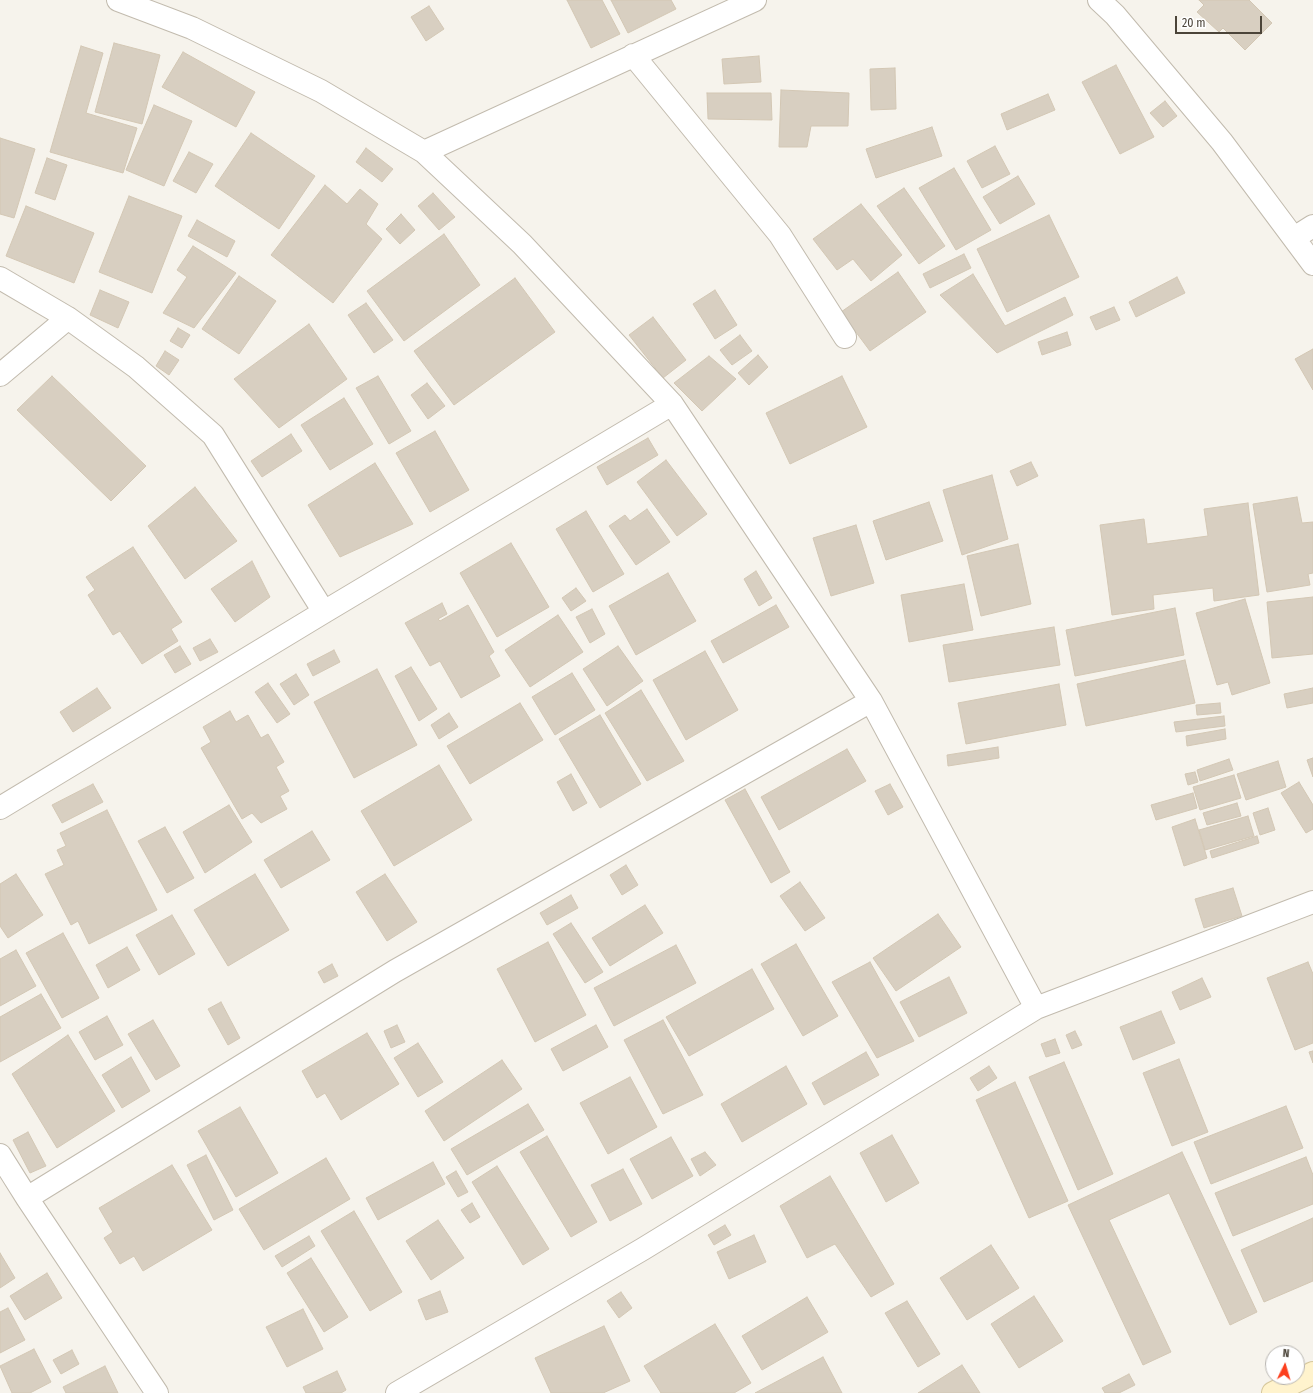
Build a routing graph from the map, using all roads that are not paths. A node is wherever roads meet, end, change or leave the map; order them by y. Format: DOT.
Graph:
graph roads {
  1 [pos="118,0"];
  2 [pos="755,0"];
  3 [pos="1099,0"];
  4 [pos="633,55"];
  5 [pos="424,152"];
  6 [pos="1313,226"];
  7 [pos="1294,238"];
  8 [pos="1313,264"];
  9 [pos="0,278"];
  10 [pos="68,318"];
  11 [pos="844,337"];
  12 [pos="0,375"];
  13 [pos="672,404"];
  14 [pos="324,612"];
  15 [pos="871,701"];
  16 [pos="0,808"];
  17 [pos="1313,902"];
  18 [pos="1036,1008"];
  19 [pos="0,1155"];
  20 [pos="27,1198"];
  21 [pos="1313,1373"];
  22 [pos="157,1393"];
  23 [pos="397,1393"];
  24 [pos="1273,1393"];
  1 -- 5 [label="street"];
  2 -- 4 [label="street"];
  3 -- 7 [label="street"];
  4 -- 5 [label="street"];
  4 -- 11 [label="street"];
  5 -- 13 [label="street"];
  6 -- 7 [label="street"];
  7 -- 8 [label="street"];
  9 -- 10 [label="street"];
  10 -- 12 [label="street"];
  10 -- 14 [label="street"];
  13 -- 14 [label="street"];
  13 -- 15 [label="street"];
  14 -- 16 [label="street"];
  15 -- 18 [label="street"];
  15 -- 20 [label="street"];
  17 -- 18 [label="street"];
  18 -- 23 [label="street"];
  19 -- 20 [label="street"];
  20 -- 22 [label="street"];
  21 -- 24 [label="main road"];
}
